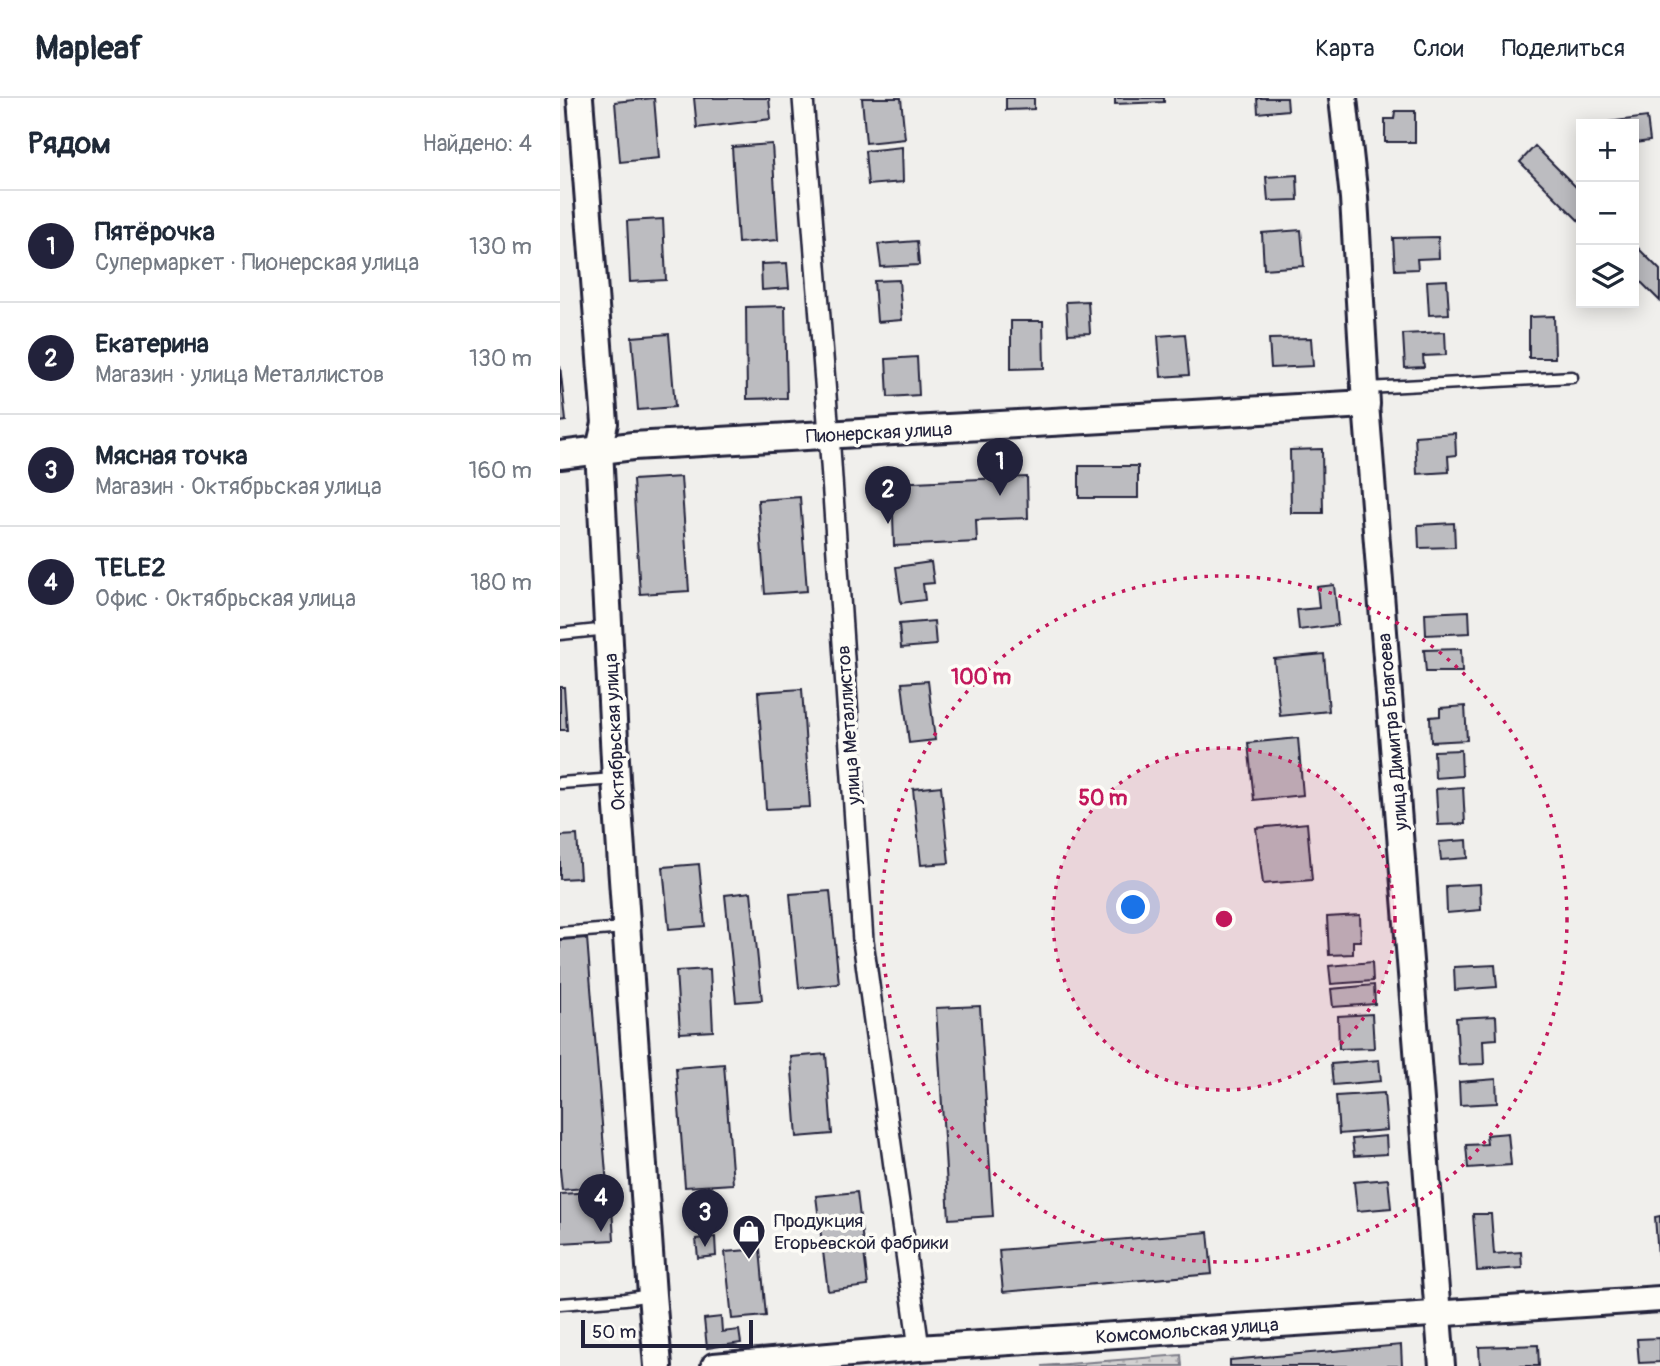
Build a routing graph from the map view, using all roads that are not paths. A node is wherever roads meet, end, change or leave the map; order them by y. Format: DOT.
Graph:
graph roads {
  1 [pos="580,98"];
  2 [pos="803,98"];
  3 [pos="1343,98"];
  4 [pos="1572,377"];
  5 [pos="1366,396"];
  6 [pos="829,434"];
  7 [pos="599,449"];
  8 [pos="560,455"];
  9 [pos="608,629"];
  10 [pos="560,634"];
  11 [pos="616,779"];
  12 [pos="560,783"];
  13 [pos="625,928"];
  14 [pos="560,933"];
  15 [pos="652,1295"];
  16 [pos="1660,1299"];
  17 [pos="560,1304"];
  18 [pos="1438,1314"];
  19 [pos="919,1348"];
  20 [pos="658,1366"];
  21 [pos="713,1366"];
  22 [pos="1442,1366"];
  1 -- 7 [label="street, Октябрьская улица"];
  2 -- 6 [label="street, улица Металлистов"];
  3 -- 5 [label="main road, улица Димитра Благоева"];
  4 -- 5 [label="lane"];
  5 -- 6 [label="main road, Пионерская улица"];
  5 -- 18 [label="street, улица Димитра Благоева"];
  6 -- 7 [label="main road, Пионерская улица"];
  6 -- 19 [label="street, улица Металлистов"];
  7 -- 8 [label="main road, Пионерская улица"];
  7 -- 9 [label="main road, Октябрьская улица"];
  9 -- 10 [label="lane"];
  9 -- 11 [label="main road, Октябрьская улица"];
  11 -- 12 [label="lane"];
  11 -- 13 [label="main road, Октябрьская улица"];
  13 -- 14 [label="lane"];
  13 -- 15 [label="main road, Октябрьская улица"];
  15 -- 17 [label="lane"];
  15 -- 20 [label="main road, Октябрьская улица"];
  16 -- 18 [label="street, Комсомольская улица"];
  18 -- 19 [label="street, Комсомольская улица"];
  18 -- 22 [label="street, улица Димитра Благоева"];
  19 -- 21 [label="street, Комсомольская улица"];
}
